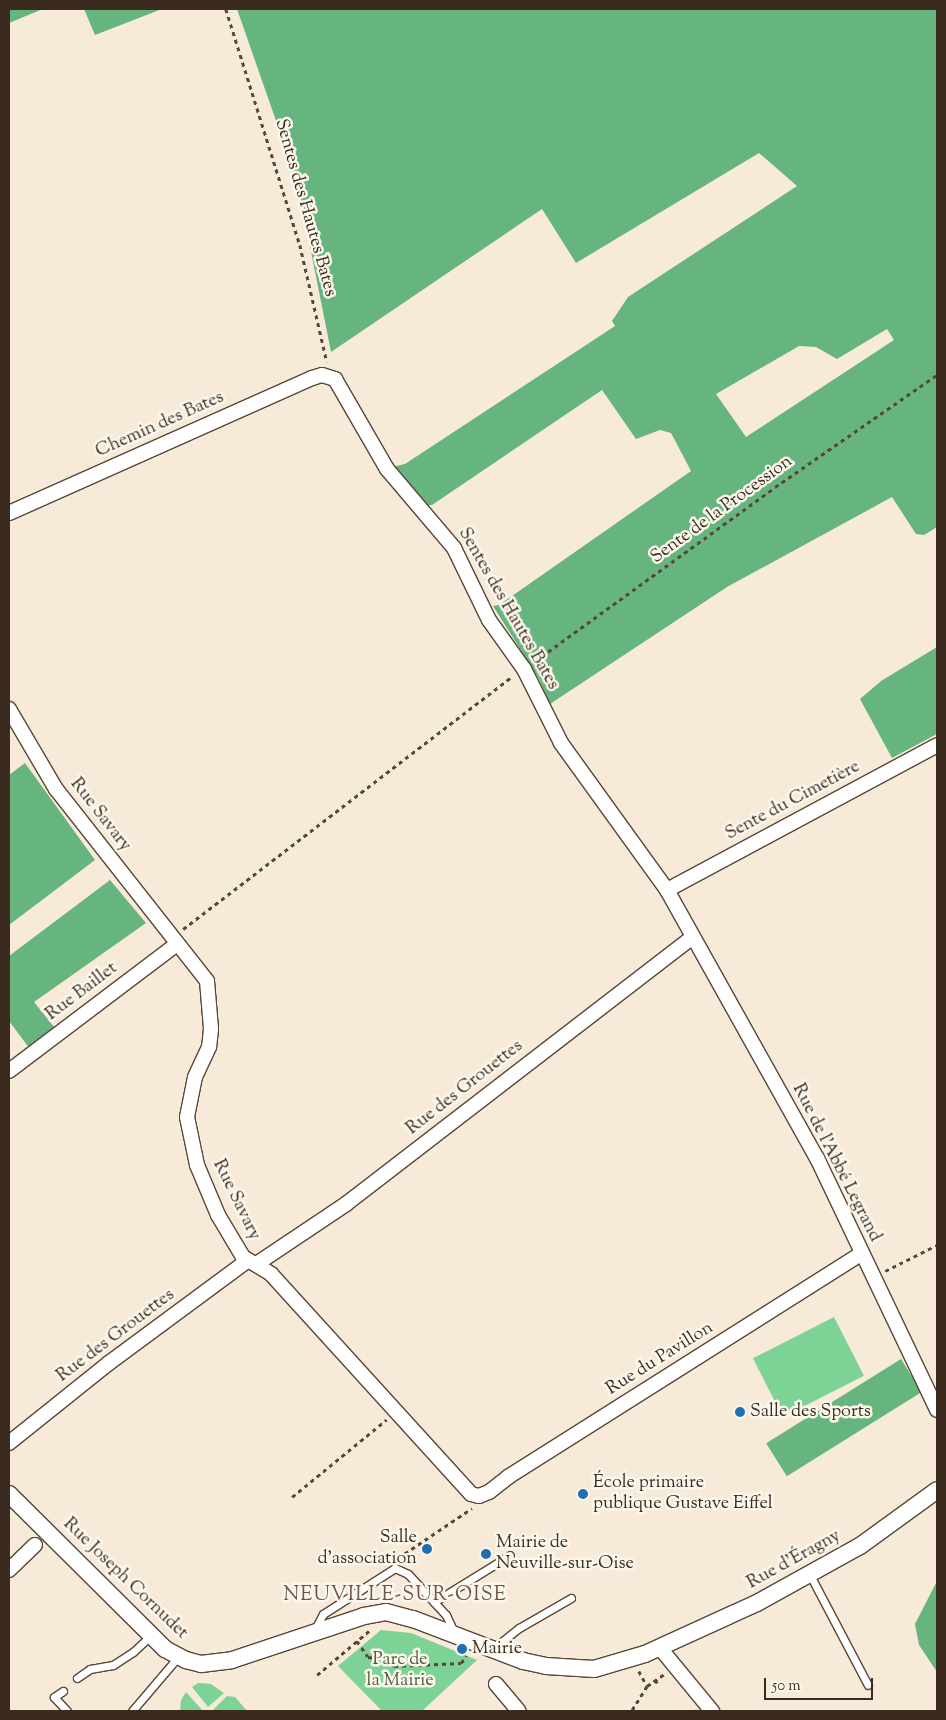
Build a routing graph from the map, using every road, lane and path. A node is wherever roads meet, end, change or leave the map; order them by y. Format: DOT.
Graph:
graph roads {
  1 [pos="226,9"];
  2 [pos="937,375"];
  3 [pos="327,376"];
  4 [pos="9,513"];
  5 [pos="524,668"];
  6 [pos="9,710"];
  7 [pos="937,745"];
  8 [pos="667,890"];
  9 [pos="692,938"];
  10 [pos="174,940"];
  11 [pos="9,1071"];
  12 [pos="937,1245"];
  13 [pos="861,1254"];
  14 [pos="252,1262"];
  15 [pos="872,1277"];
  16 [pos="937,1410"];
  17 [pos="391,1416"];
  18 [pos="9,1442"];
  19 [pos="937,1490"];
  20 [pos="9,1494"];
  21 [pos="292,1497"];
  22 [pos="478,1501"];
  23 [pos="35,1545"];
  24 [pos="510,1555"];
  25 [pos="395,1568"];
  26 [pos="9,1570"];
  27 [pos="810,1574"];
  28 [pos="571,1598"];
  29 [pos="434,1602"];
  30 [pos="313,1633"];
  31 [pos="151,1635"];
  32 [pos="456,1636"];
  33 [pos="357,1641"];
  34 [pos="660,1648"];
  35 [pos="491,1650"];
  36 [pos="468,1654"];
  37 [pos="178,1657"];
  38 [pos="638,1670"];
  39 [pos="670,1670"];
  40 [pos="77,1678"];
  41 [pos="655,1680"];
  42 [pos="496,1684"];
  43 [pos="658,1684"];
  44 [pos="868,1685"];
  45 [pos="647,1686"];
  46 [pos="63,1691"];
  47 [pos="632,1710"];
  48 [pos="66,1711"];
  49 [pos="132,1711"];
  50 [pos="519,1711"];
  51 [pos="712,1711"];
  1 -- 3 [label="path, Sentes des Hautes Bates"];
  2 -- 5 [label="path, Sente de la Procession"];
  3 -- 4 [label="street, Chemin des Bates"];
  3 -- 5 [label="street, Sentes des Hautes Bates"];
  5 -- 8 [label="street, Sentes des Hautes Bates"];
  5 -- 10 [label="path, Sente de la Procession"];
  6 -- 10 [label="street, Rue Savary"];
  7 -- 8 [label="street, Sente du Cimetière"];
  8 -- 9 [label="street, Sentes des Hautes Bates"];
  9 -- 13 [label="street, Rue de l'Abbé Legrand"];
  9 -- 14 [label="street, Rue des Grouettes"];
  10 -- 11 [label="street, Rue Baillet"];
  10 -- 14 [label="street, Rue Savary"];
  12 -- 15 [label="path"];
  13 -- 15 [label="street, Rue de l'Abbé Legrand"];
  13 -- 22 [label="street, Rue du Pavillon"];
  14 -- 18 [label="street, Rue des Grouettes"];
  14 -- 22 [label="street, Rue Savary"];
  15 -- 16 [label="street, Rue de l'Abbé Legrand"];
  17 -- 21 [label="path"];
  19 -- 27 [label="street, Rue d'Éragny"];
  20 -- 31 [label="street, Rue Joseph Cornudet"];
  22 -- 25 [label="path"];
  23 -- 26 [label="street"];
  24 -- 29 [label="lane"];
  25 -- 29 [label="lane"];
  25 -- 30 [label="lane"];
  27 -- 34 [label="street, Rue d'Éragny"];
  27 -- 44 [label="lane"];
  28 -- 35 [label="lane"];
  29 -- 32 [label="lane"];
  30 -- 32 [label="street, Rue Joseph Cornudet"];
  30 -- 37 [label="street, Rue Joseph Cornudet"];
  31 -- 37 [label="street, Rue Joseph Cornudet"];
  31 -- 40 [label="lane"];
  32 -- 35 [label="street, Rue Joseph Cornudet"];
  33 -- 36 [label="path"];
  34 -- 35 [label="street, Rue Joseph Cornudet"];
  34 -- 51 [label="street"];
  37 -- 49 [label="lane"];
  38 -- 45 [label="path"];
  39 -- 41 [label="path"];
  41 -- 43 [label="path"];
  41 -- 45 [label="path"];
  42 -- 50 [label="street"];
  45 -- 47 [label="path"];
  46 -- 48 [label="lane"];
}
